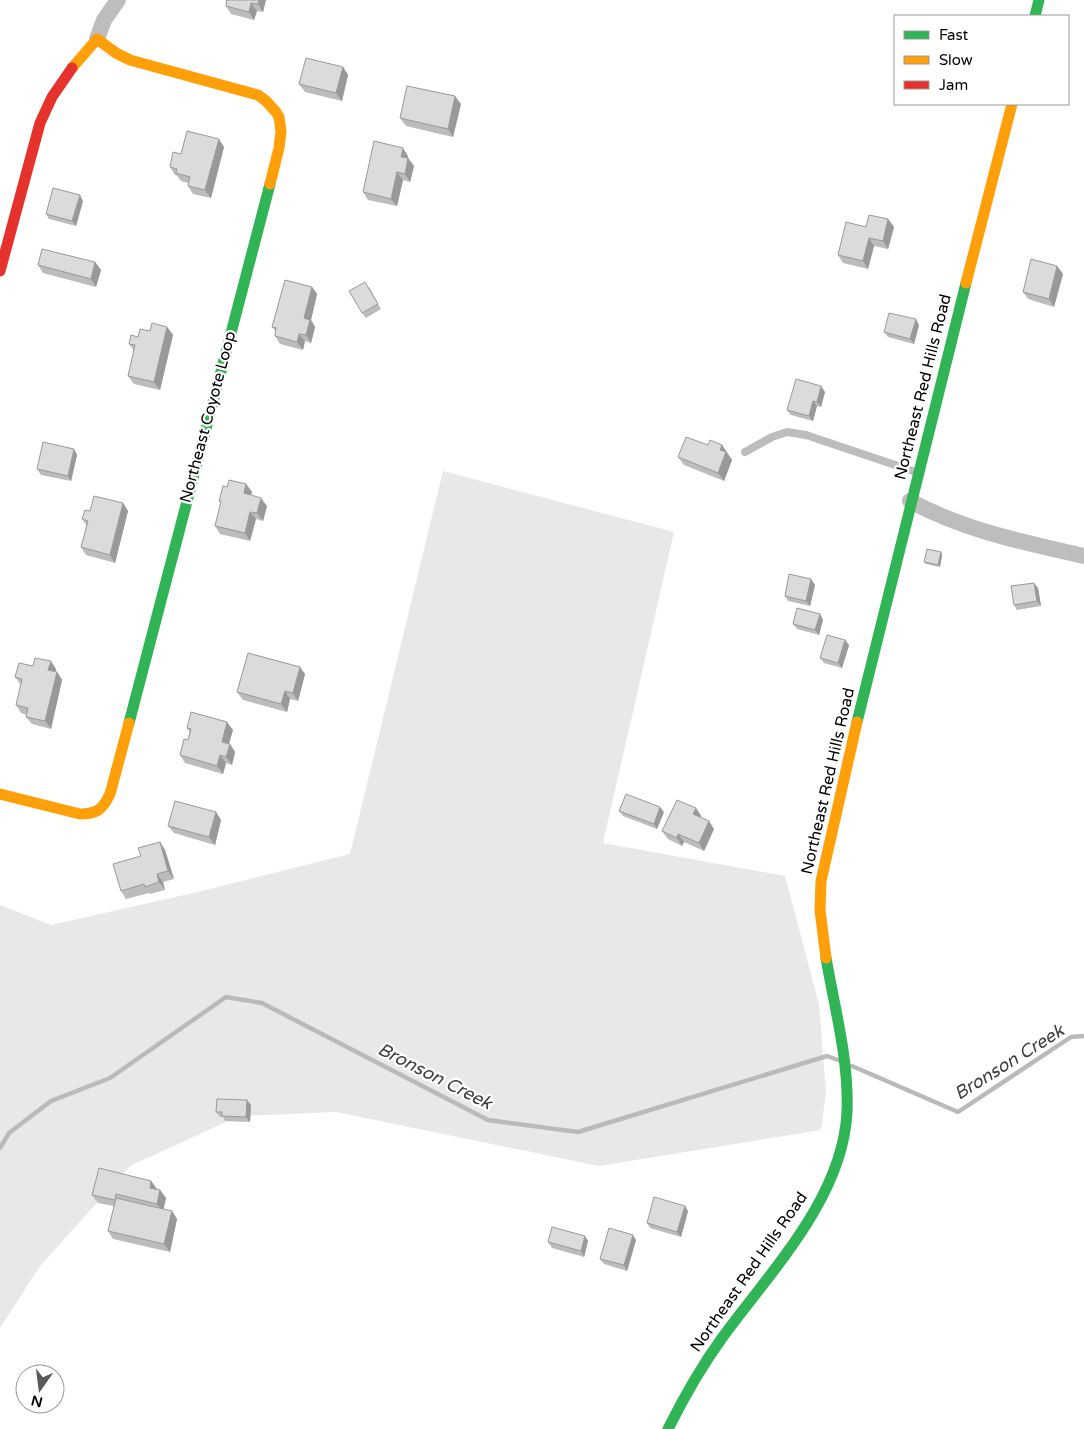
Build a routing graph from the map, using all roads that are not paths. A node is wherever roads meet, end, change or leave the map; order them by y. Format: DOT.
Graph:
graph roads {
  1 [pos="118,0"];
  2 [pos="1039,0"];
  3 [pos="1035,15"];
  4 [pos="97,39"];
  5 [pos="1012,105"];
  6 [pos="0,272"];
  7 [pos="745,452"];
  8 [pos="918,472"];
  9 [pos="910,501"];
  10 [pos="1084,556"];
  11 [pos="0,794"];
  12 [pos="668,1429"];
  1 -- 4 [label="street"];
  2 -- 3 [label="street"];
  4 -- 6 [label="street"];
  4 -- 11 [label="street, Northeast Coyote Loop"];
  5 -- 8 [label="street, Northeast Red Hills Road"];
  7 -- 8 [label="lane"];
  8 -- 9 [label="street, Northeast Red Hills Road"];
  9 -- 10 [label="street"];
  9 -- 12 [label="street, Northeast Red Hills Road"];
}
